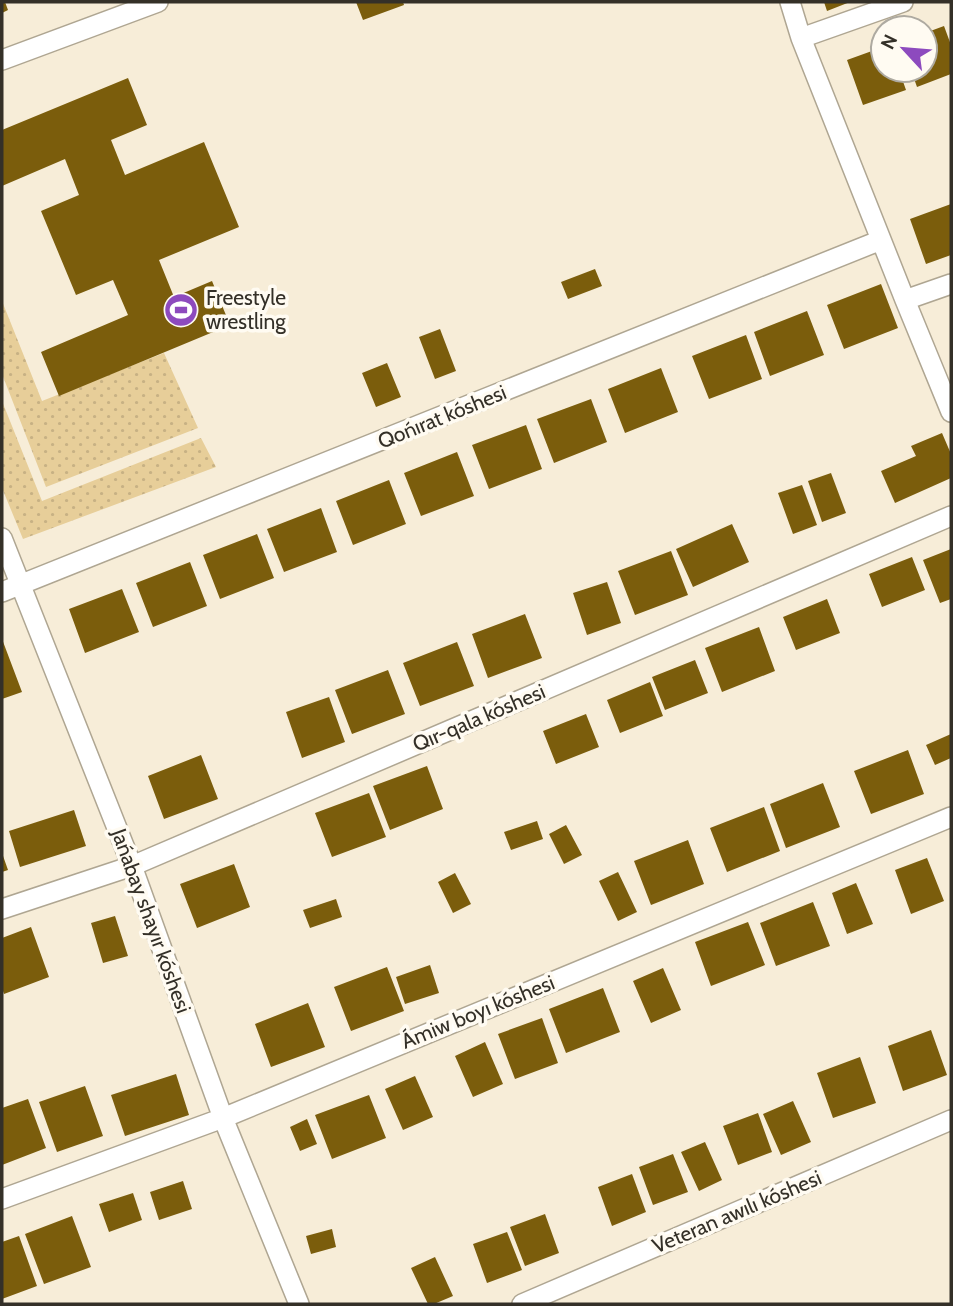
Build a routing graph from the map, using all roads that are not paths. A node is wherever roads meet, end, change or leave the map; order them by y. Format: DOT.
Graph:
graph roads {
  1 [pos="158,2"];
  2 [pos="790,2"];
  3 [pos="903,2"];
  4 [pos="801,38"];
  5 [pos="2,60"];
  6 [pos="881,240"];
  7 [pos="951,284"];
  8 [pos="905,300"];
  9 [pos="951,412"];
  10 [pos="951,516"];
  11 [pos="2,538"];
  12 [pos="21,585"];
  13 [pos="2,593"];
  14 [pos="951,817"];
  15 [pos="132,866"];
  16 [pos="2,909"];
  17 [pos="223,1118"];
  18 [pos="951,1120"];
  19 [pos="2,1199"];
  20 [pos="299,1304"];
  21 [pos="522,1304"];
  1 -- 5 [label="street"];
  2 -- 4 [label="street"];
  3 -- 4 [label="street"];
  4 -- 6 [label="street"];
  6 -- 8 [label="street"];
  6 -- 12 [label="street, Qońırat kóshesi"];
  7 -- 8 [label="street"];
  8 -- 9 [label="street"];
  10 -- 15 [label="street, Qır-qala kóshesi"];
  11 -- 12 [label="street, Jańabay shayır kóshesi"];
  12 -- 13 [label="street, Qońırat kóshesi"];
  12 -- 15 [label="street, Jańabay shayır kóshesi"];
  14 -- 17 [label="street, Ámiw boyı kóshesi"];
  15 -- 16 [label="street, Qır-qala kóshesi"];
  15 -- 17 [label="street, Jańabay shayır kóshesi"];
  17 -- 19 [label="street, Ámiw boyı kóshesi"];
  17 -- 20 [label="street, Jańabay shayır kóshesi"];
  18 -- 21 [label="street, Veteran awılı kóshesi"];
}
